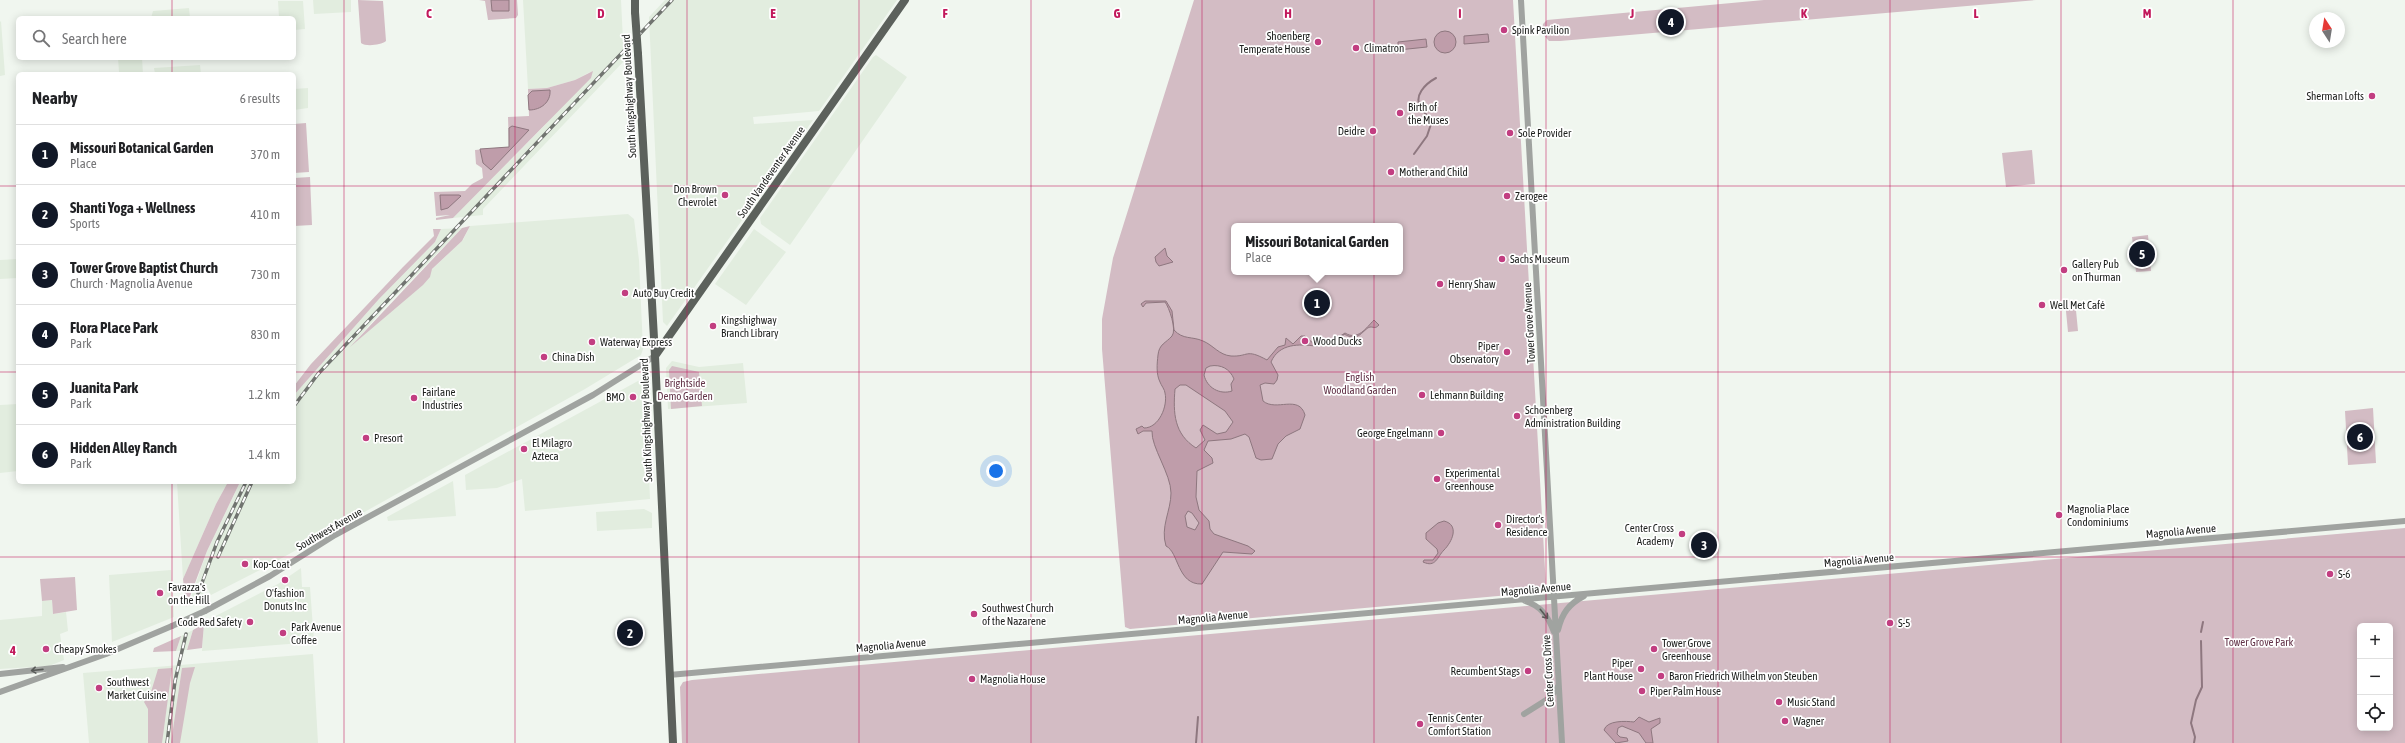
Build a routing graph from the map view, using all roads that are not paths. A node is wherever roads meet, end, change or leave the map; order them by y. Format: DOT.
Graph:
graph roads {
  1 [pos="635,0"];
  2 [pos="905,0"];
  3 [pos="1522,0"];
  4 [pos="655,356"];
  5 [pos="2405,521"];
  6 [pos="1586,595"];
  7 [pos="1554,598"];
  8 [pos="1522,600"];
  9 [pos="1556,637"];
  10 [pos="75,666"];
  11 [pos="0,674"];
  12 [pos="669,675"];
  13 [pos="1559,685"];
  14 [pos="0,692"];
  15 [pos="1524,714"];
  16 [pos="673,743"];
  17 [pos="1562,743"];
  1 -- 4 [label="main road, South Kingshighway Boulevard, bridge"];
  2 -- 4 [label="main road, South Vandeventer Avenue"];
  3 -- 7 [label="street, Tower Grove Avenue"];
  4 -- 10 [label="street, Southwest Avenue, bridge"];
  4 -- 12 [label="main road, South Kingshighway Boulevard"];
  5 -- 6 [label="street, Magnolia Avenue"];
  6 -- 7 [label="street, Magnolia Avenue"];
  6 -- 9 [label="street"];
  7 -- 8 [label="street, Magnolia Avenue"];
  7 -- 9 [label="street, Center Cross Drive"];
  8 -- 9 [label="street, one-way"];
  8 -- 12 [label="street, Magnolia Avenue"];
  9 -- 13 [label="street, Center Cross Drive"];
  10 -- 11 [label="street, one-way"];
  10 -- 14 [label="street, Southwest Avenue"];
  12 -- 16 [label="main road, South Kingshighway Boulevard"];
  13 -- 15 [label="street"];
  13 -- 17 [label="street, Center Cross Drive"];
}
